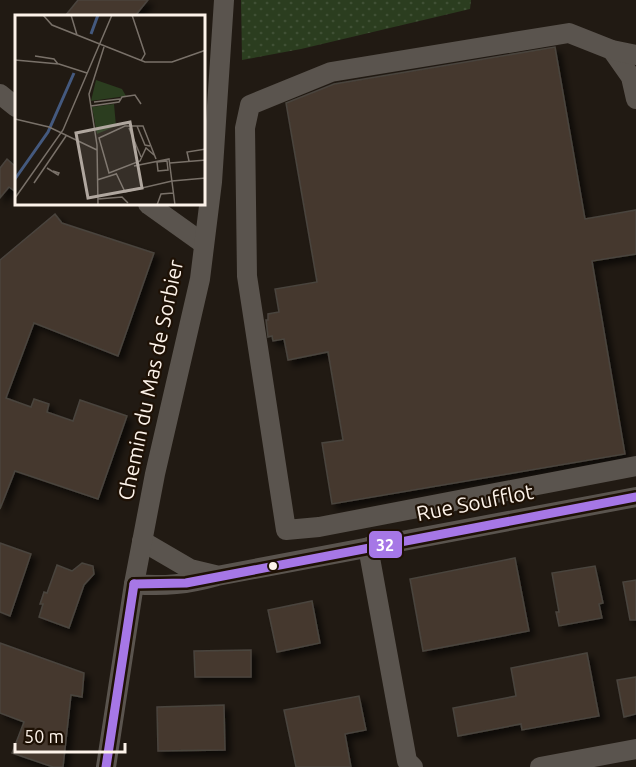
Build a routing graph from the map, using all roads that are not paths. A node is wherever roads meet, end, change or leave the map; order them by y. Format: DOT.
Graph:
graph roads {
  1 [pos="224,0"];
  2 [pos="612,50"];
  3 [pos="636,55"];
  4 [pos="0,94"];
  5 [pos="636,99"];
  6 [pos="15,106"];
  7 [pos="151,206"];
  8 [pos="204,244"];
  9 [pos="636,466"];
  10 [pos="636,497"];
  11 [pos="142,541"];
  12 [pos="368,547"];
  13 [pos="217,576"];
  14 [pos="134,584"];
  15 [pos="636,749"];
  16 [pos="106,767"];
  17 [pos="413,767"];
  18 [pos="540,767"];
  1 -- 8 [label="street, Chemin du Mas de Sorbier"];
  2 -- 3 [label="street"];
  2 -- 5 [label="street"];
  2 -- 9 [label="street"];
  4 -- 6 [label="street"];
  7 -- 8 [label="street"];
  8 -- 11 [label="street, Chemin du Mas de Sorbier"];
  10 -- 12 [label="street, Rue Soufflot"];
  11 -- 13 [label="street, Rue Soufflot"];
  11 -- 14 [label="street, Chemin du Mas de Sorbier"];
  12 -- 13 [label="street, Rue Soufflot"];
  12 -- 17 [label="street"];
  13 -- 14 [label="street, Rue Soufflot"];
  14 -- 16 [label="street, Chemin du Mas de Sorbier"];
  15 -- 18 [label="street"];
}
